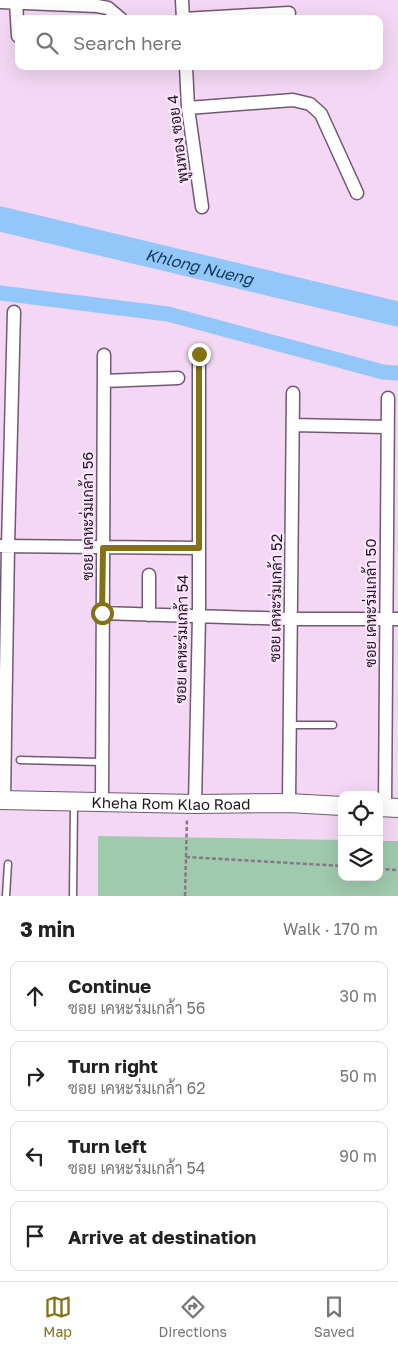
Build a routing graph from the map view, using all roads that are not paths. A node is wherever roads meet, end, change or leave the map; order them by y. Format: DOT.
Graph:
graph roads {
  1 [pos="182,0"];
  2 [pos="0,2"];
  3 [pos="16,2"];
  4 [pos="289,13"];
  5 [pos="17,15"];
  6 [pos="116,15"];
  7 [pos="183,15"];
  8 [pos="254,15"];
  9 [pos="186,70"];
  10 [pos="188,108"];
  11 [pos="357,193"];
  12 [pos="202,207"];
  13 [pos="14,312"];
  14 [pos="14,349"];
  15 [pos="0,350"];
  16 [pos="199,354"];
  17 [pos="104,355"];
  18 [pos="178,378"];
  19 [pos="104,381"];
  20 [pos="293,393"];
  21 [pos="388,398"];
  22 [pos="293,425"];
  23 [pos="387,427"];
  24 [pos="4,546"];
  25 [pos="103,548"];
  26 [pos="199,548"];
  27 [pos="149,575"];
  28 [pos="102,613"];
  29 [pos="149,615"];
  30 [pos="199,616"];
  31 [pos="291,619"];
  32 [pos="392,619"];
  33 [pos="333,725"];
  34 [pos="290,726"];
  35 [pos="20,760"];
  36 [pos="101,762"];
  37 [pos="2,800"];
  38 [pos="74,802"];
  39 [pos="102,802"];
  40 [pos="289,803"];
  41 [pos="191,804"];
  42 [pos="338,806"];
  43 [pos="387,807"];
  44 [pos="8,864"];
  45 [pos="6,896"];
  46 [pos="73,896"];
  1 -- 7 [label="street"];
  2 -- 3 [label="street"];
  3 -- 5 [label="street"];
  3 -- 6 [label="street"];
  4 -- 8 [label="street"];
  9 -- 10 [label="street, พูนทอง ซอย 4"];
  10 -- 11 [label="street"];
  10 -- 12 [label="street, พูนทอง ซอย 4"];
  13 -- 14 [label="street"];
  14 -- 15 [label="street"];
  14 -- 24 [label="street"];
  16 -- 26 [label="street, ซอย เคหะร่มเกล้า 54"];
  17 -- 19 [label="street, ซอย เคหะร่มเกล้า 56"];
  18 -- 19 [label="street"];
  19 -- 25 [label="street, ซอย เคหะร่มเกล้า 56"];
  20 -- 22 [label="street, ซอย เคหะร่มเกล้า 52"];
  21 -- 23 [label="street, ซอย เคหะร่มเกล้า 50"];
  22 -- 23 [label="street"];
  22 -- 31 [label="street, ซอย เคหะร่มเกล้า 52"];
  23 -- 32 [label="street, ซอย เคหะร่มเกล้า 50"];
  24 -- 25 [label="street"];
  24 -- 37 [label="street"];
  25 -- 26 [label="street"];
  25 -- 28 [label="street, ซอย เคหะร่มเกล้า 56"];
  26 -- 30 [label="street, ซอย เคหะร่มเกล้า 54"];
  27 -- 29 [label="street"];
  28 -- 29 [label="street"];
  28 -- 36 [label="street, ซอย เคหะร่มเกล้า 56"];
  29 -- 30 [label="street"];
  30 -- 31 [label="street"];
  30 -- 41 [label="street, ซอย เคหะร่มเกล้า 54"];
  31 -- 32 [label="street"];
  31 -- 34 [label="street, ซอย เคหะร่มเกล้า 52"];
  32 -- 43 [label="street, ซอย เคหะร่มเกล้า 50"];
  33 -- 34 [label="lane"];
  34 -- 40 [label="street, ซอย เคหะร่มเกล้า 52"];
  35 -- 36 [label="lane"];
  36 -- 39 [label="street, ซอย เคหะร่มเกล้า 56"];
  37 -- 38 [label="street, Kheha Rom Klao Road"];
  38 -- 39 [label="street, Kheha Rom Klao Road"];
  38 -- 46 [label="lane"];
  39 -- 41 [label="street, Kheha Rom Klao Road"];
  40 -- 41 [label="street, Kheha Rom Klao Road"];
  40 -- 42 [label="street, Kheha Rom Klao Road"];
  44 -- 45 [label="lane"];
}
